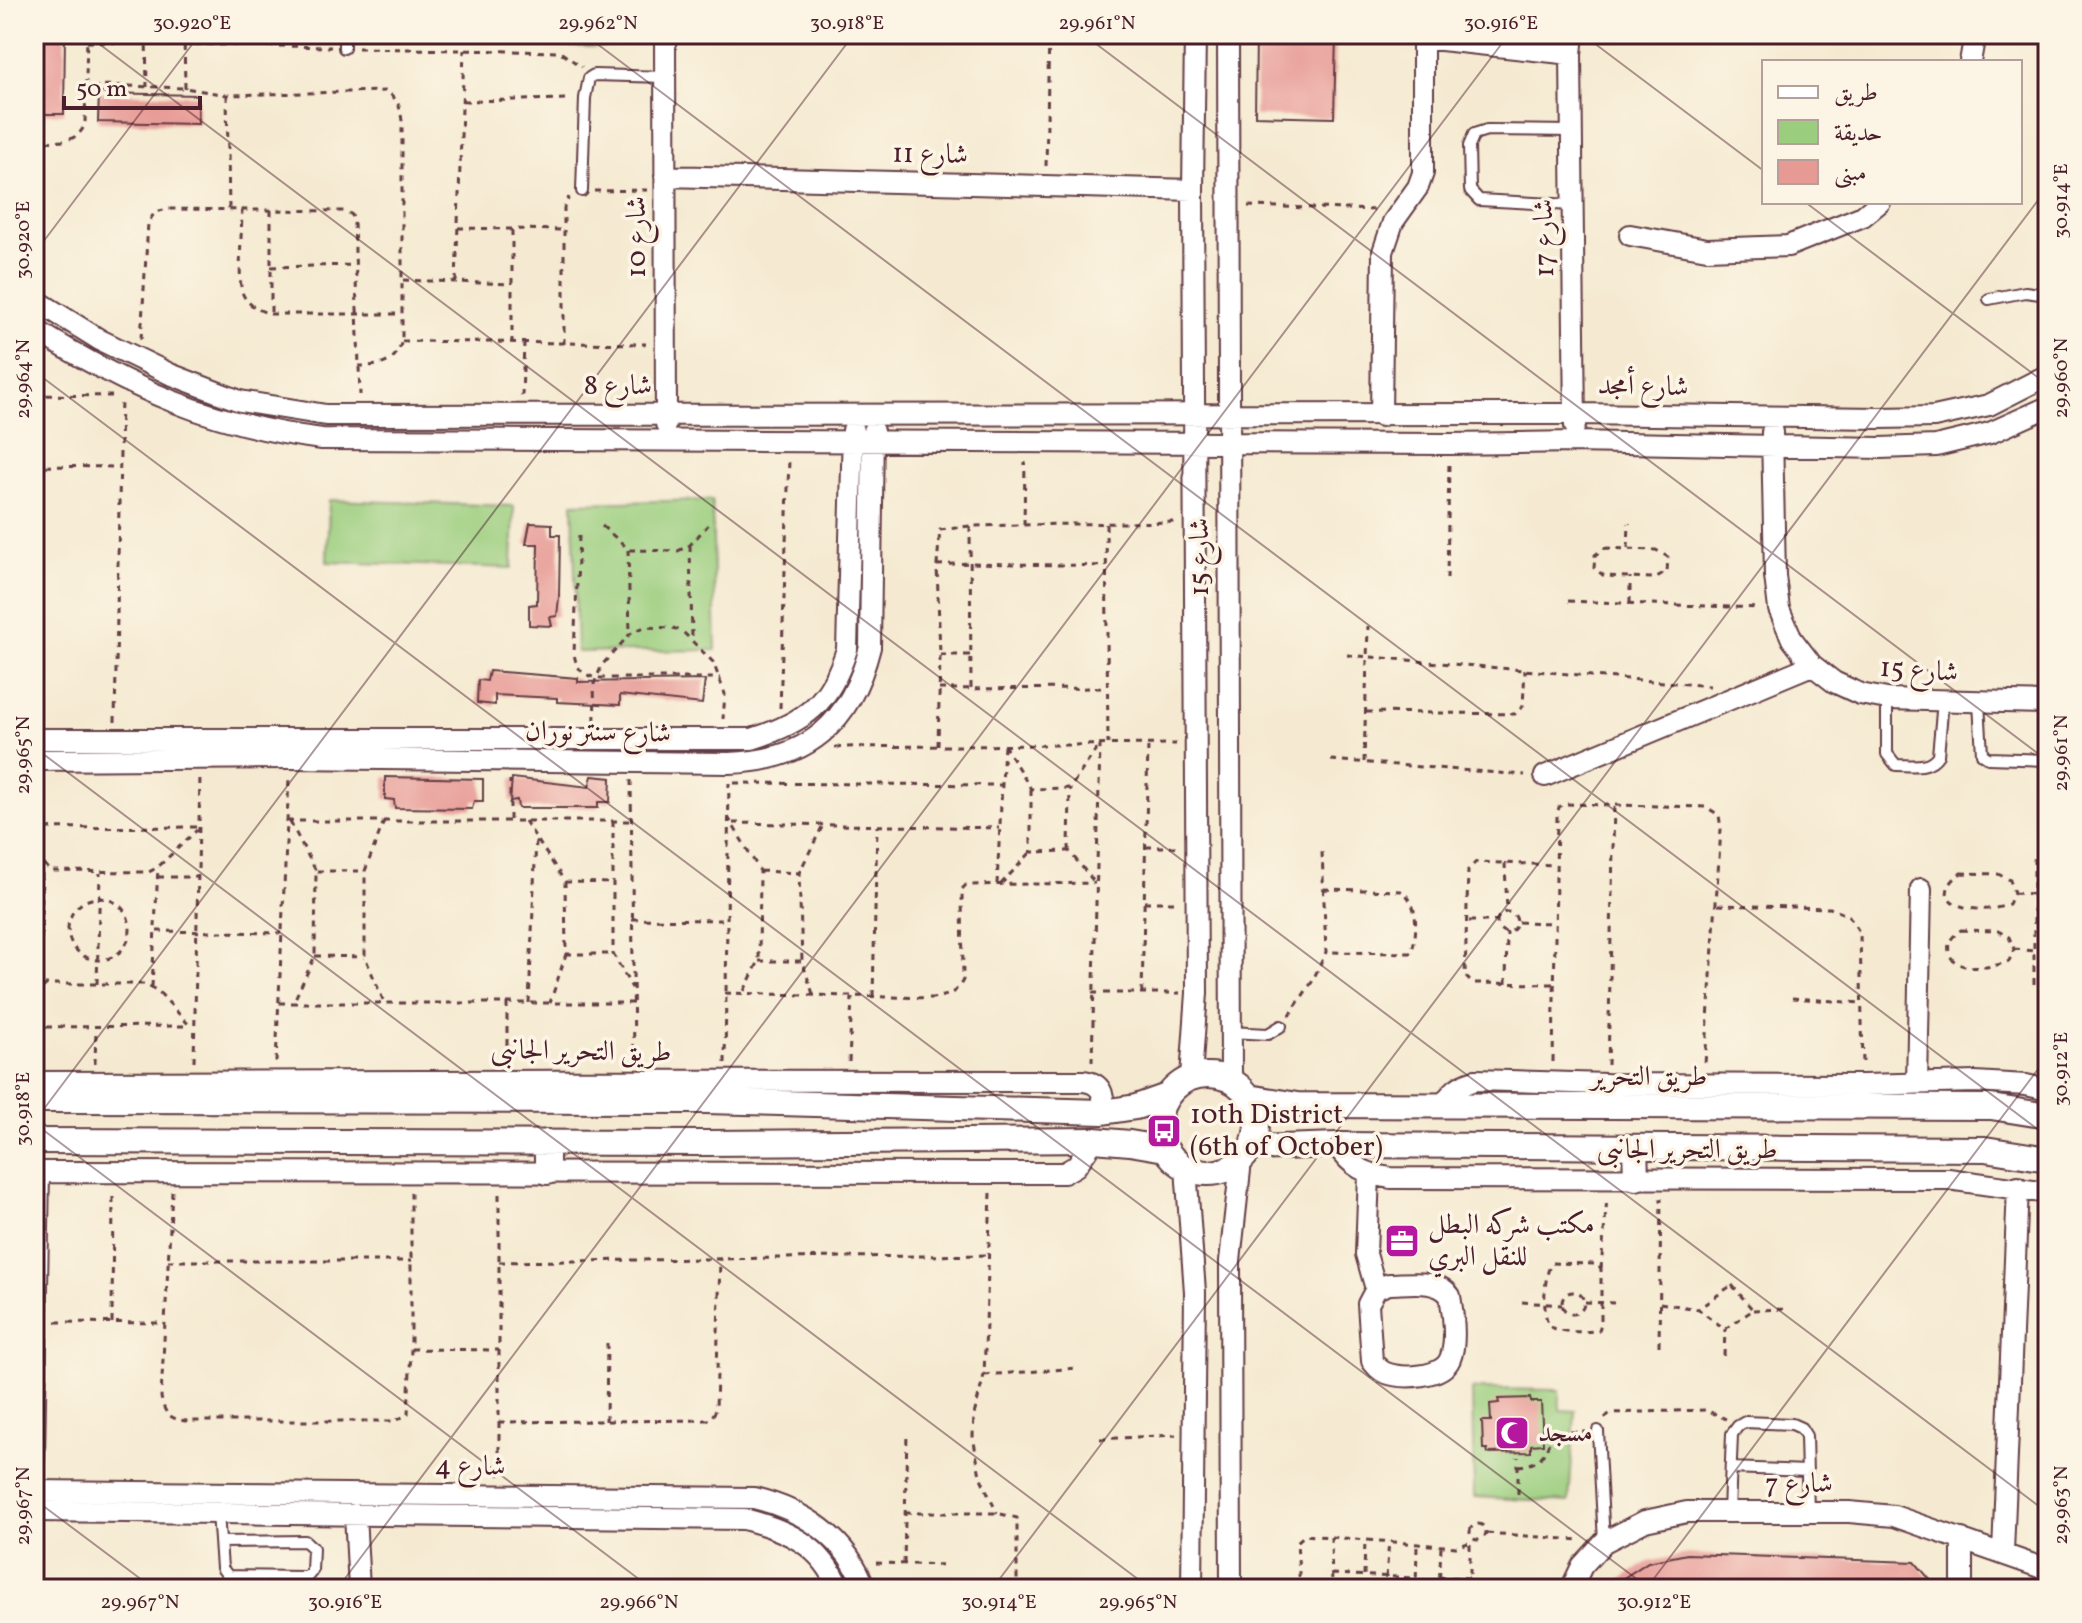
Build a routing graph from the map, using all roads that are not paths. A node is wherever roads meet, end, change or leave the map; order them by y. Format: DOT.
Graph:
graph roads {
  1 [pos="344,34"];
  2 [pos="665,34"];
  3 [pos="1195,34"];
  4 [pos="1228,34"];
  5 [pos="1975,34"];
  6 [pos="1420,36"];
  7 [pos="1572,44"];
  8 [pos="344,48"];
  9 [pos="1970,60"];
  10 [pos="665,77"];
  11 [pos="1572,131"];
  12 [pos="665,183"];
  13 [pos="1193,190"];
  14 [pos="582,191"];
  15 [pos="1878,204"];
  16 [pos="1573,205"];
  17 [pos="1630,235"];
  18 [pos="2048,295"];
  19 [pos="34,299"];
  20 [pos="1989,299"];
  21 [pos="34,329"];
  22 [pos="2048,375"];
  23 [pos="2048,407"];
  24 [pos="666,413"];
  25 [pos="863,414"];
  26 [pos="1575,414"];
  27 [pos="1193,415"];
  28 [pos="1228,415"];
  29 [pos="1381,416"];
  30 [pos="1771,416"];
  31 [pos="666,440"];
  32 [pos="863,441"];
  33 [pos="1574,442"];
  34 [pos="1194,443"];
  35 [pos="1228,443"];
  36 [pos="1772,445"];
  37 [pos="1812,665"];
  38 [pos="1887,699"];
  39 [pos="1943,701"];
  40 [pos="1979,703"];
  41 [pos="2048,703"];
  42 [pos="34,739"];
  43 [pos="34,760"];
  44 [pos="2048,760"];
  45 [pos="1545,776"];
  46 [pos="1921,889"];
  47 [pos="1281,1026"];
  48 [pos="1229,1032"];
  49 [pos="1191,1077"];
  50 [pos="34,1082"];
  51 [pos="1917,1084"];
  52 [pos="1240,1088"];
  53 [pos="2048,1090"];
  54 [pos="683,1091"];
  55 [pos="1167,1096"];
  56 [pos="34,1100"];
  57 [pos="1443,1106"];
  58 [pos="1103,1112"];
  59 [pos="2048,1116"];
  60 [pos="1094,1140"];
  61 [pos="34,1141"];
  62 [pos="547,1142"];
  63 [pos="1337,1145"];
  64 [pos="1635,1147"];
  65 [pos="1165,1149"];
  66 [pos="1246,1154"];
  67 [pos="2048,1159"];
  68 [pos="1186,1168"];
  69 [pos="37,1172"];
  70 [pos="547,1172"];
  71 [pos="1369,1174"];
  72 [pos="1636,1178"];
  73 [pos="2018,1187"];
  74 [pos="2048,1193"];
  75 [pos="1376,1289"];
  76 [pos="1598,1431"];
  77 [pos="34,1458"];
  78 [pos="1731,1468"];
  79 [pos="1807,1471"];
  80 [pos="34,1491"];
  81 [pos="34,1511"];
  82 [pos="1729,1512"];
  83 [pos="218,1513"];
  84 [pos="1808,1513"];
  85 [pos="355,1514"];
  86 [pos="1962,1539"];
  87 [pos="220,1542"];
  88 [pos="1604,1542"];
  89 [pos="2003,1552"];
  90 [pos="2048,1570"];
  91 [pos="359,1589"];
  92 [pos="839,1589"];
  93 [pos="865,1589"];
  94 [pos="1192,1589"];
  95 [pos="1231,1589"];
  96 [pos="1571,1589"];
  97 [pos="1962,1589"];
  1 -- 8 [label="lane"];
  2 -- 10 [label="street, شارع 10"];
  3 -- 13 [label="street, شارع 15"];
  4 -- 28 [label="street, شارع 15"];
  5 -- 9 [label="street"];
  6 -- 7 [label="street"];
  6 -- 29 [label="street"];
  7 -- 11 [label="street, شارع 17"];
  10 -- 12 [label="street, شارع 10"];
  10 -- 14 [label="lane"];
  11 -- 16 [label="street, شارع 17"];
  11 -- 16 [label="lane"];
  12 -- 13 [label="street, شارع 11"];
  12 -- 24 [label="street, شارع 10"];
  13 -- 27 [label="street, شارع 15"];
  15 -- 17 [label="street"];
  16 -- 26 [label="street, شارع 17"];
  18 -- 20 [label="lane"];
  19 -- 24 [label="street, شارع 8"];
  21 -- 31 [label="street, شارع 8"];
  22 -- 30 [label="street, شارع أمجد"];
  23 -- 36 [label="street, شارع أمجد"];
  24 -- 25 [label="street, شارع 8"];
  24 -- 31 [label="street, شارع 10"];
  25 -- 27 [label="street, شارع 8"];
  25 -- 32 [label="street, شارع سنتر نوران"];
  26 -- 29 [label="street, شارع أمجد"];
  26 -- 30 [label="street, شارع أمجد"];
  26 -- 33 [label="street, شارع 17"];
  27 -- 28 [label="street, شارع 8"];
  27 -- 34 [label="street, شارع 15"];
  28 -- 29 [label="street, شارع أمجد"];
  28 -- 35 [label="street, شارع 15"];
  30 -- 36 [label="street, شارع 15"];
  31 -- 32 [label="street, شارع 8"];
  32 -- 34 [label="street, شارع 8"];
  32 -- 42 [label="street, شارع سنتر نوران"];
  32 -- 43 [label="street, شارع سنتر نوران"];
  33 -- 35 [label="street, شارع أمجد"];
  33 -- 36 [label="street, شارع أمجد"];
  34 -- 35 [label="street, شارع 8"];
  34 -- 49 [label="street, شارع 15"];
  35 -- 48 [label="street, شارع 15"];
  36 -- 37 [label="street, شارع 15"];
  37 -- 38 [label="street, شارع 15"];
  37 -- 45 [label="street"];
  38 -- 39 [label="street, شارع 15"];
  38 -- 39 [label="lane"];
  39 -- 40 [label="street, شارع 15"];
  40 -- 41 [label="street, شارع 15"];
  40 -- 44 [label="lane"];
  46 -- 51 [label="street"];
  47 -- 48 [label="lane"];
  48 -- 52 [label="street, شارع 15"];
  49 -- 52 [label="street"];
  49 -- 55 [label="street"];
  50 -- 54 [label="street, طريق التحرير الجانبى"];
  51 -- 53 [label="street"];
  51 -- 57 [label="street"];
  52 -- 57 [label="street, طريق التحرير"];
  52 -- 66 [label="street"];
  54 -- 56 [label="street"];
  54 -- 58 [label="street"];
  54 -- 58 [label="street, طريق التحرير الجانبى"];
  55 -- 58 [label="street"];
  55 -- 65 [label="street"];
  57 -- 59 [label="street, طريق التحرير"];
  60 -- 62 [label="street"];
  60 -- 65 [label="street"];
  60 -- 70 [label="street"];
  61 -- 62 [label="street"];
  62 -- 70 [label="street"];
  63 -- 64 [label="street"];
  63 -- 66 [label="street"];
  63 -- 71 [label="street"];
  64 -- 67 [label="street"];
  64 -- 72 [label="street"];
  65 -- 68 [label="street"];
  66 -- 68 [label="street"];
  66 -- 95 [label="street"];
  68 -- 94 [label="street"];
  69 -- 70 [label="street"];
  69 -- 77 [label="street"];
  71 -- 72 [label="street, طريق التحرير الجانبى"];
  71 -- 75 [label="street"];
  72 -- 73 [label="street, طريق التحرير الجانبى"];
  73 -- 74 [label="street, طريق التحرير الجانبى"];
  73 -- 89 [label="street"];
  75 -- 75 [label="street"];
  76 -- 88 [label="lane"];
  78 -- 79 [label="lane"];
  78 -- 79 [label="lane"];
  78 -- 82 [label="lane"];
  79 -- 84 [label="lane"];
  80 -- 93 [label="street, شارع 4"];
  81 -- 83 [label="street, شارع 4"];
  82 -- 84 [label="street, شارع 7"];
  82 -- 88 [label="street, شارع 7"];
  83 -- 85 [label="street, شارع 4"];
  83 -- 87 [label="lane"];
  84 -- 86 [label="street, شارع 7"];
  85 -- 91 [label="street"];
  85 -- 92 [label="street, شارع 4"];
  86 -- 89 [label="street, شارع 7"];
  86 -- 97 [label="street"];
  87 -- 87 [label="lane"];
  88 -- 96 [label="street, شارع 7"];
  89 -- 90 [label="street, شارع 7"];
}
